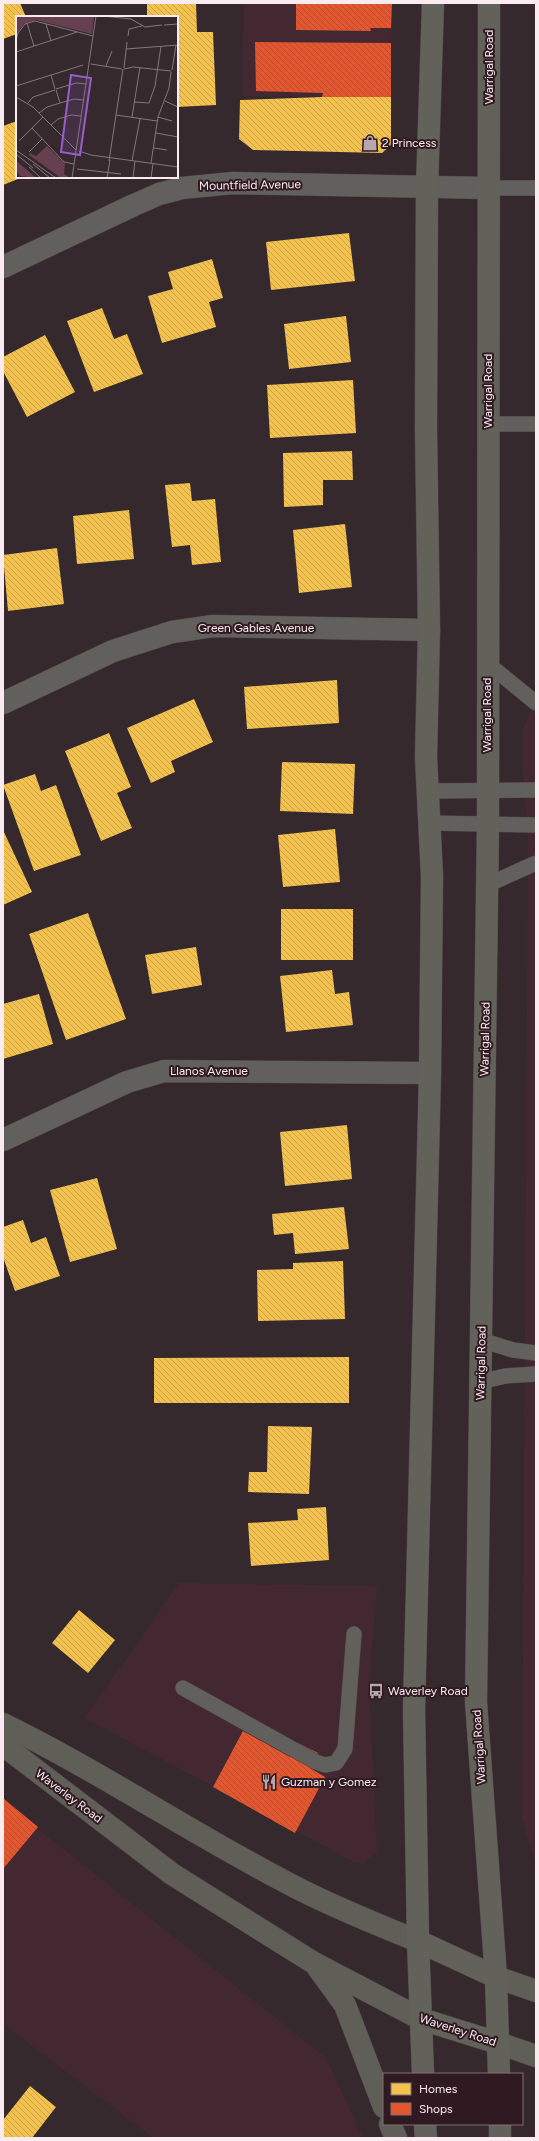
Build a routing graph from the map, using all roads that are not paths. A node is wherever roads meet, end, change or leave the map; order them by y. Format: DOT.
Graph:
graph roads {
  1 [pos="433,3"];
  2 [pos="489,3"];
  3 [pos="427,187"];
  4 [pos="489,188"];
  5 [pos="536,188"];
  6 [pos="3,267"];
  7 [pos="488,424"];
  8 [pos="536,424"];
  9 [pos="429,630"];
  10 [pos="488,663"];
  11 [pos="3,703"];
  12 [pos="536,703"];
  13 [pos="536,790"];
  14 [pos="428,791"];
  15 [pos="487,791"];
  16 [pos="429,823"];
  17 [pos="488,823"];
  18 [pos="536,825"];
  19 [pos="536,863"];
  20 [pos="487,885"];
  21 [pos="430,1073"];
  22 [pos="3,1140"];
  23 [pos="481,1340"];
  24 [pos="536,1354"];
  25 [pos="536,1374"];
  26 [pos="480,1382"];
  27 [pos="354,1634"];
  28 [pos="183,1688"];
  29 [pos="3,1724"];
  30 [pos="6,1753"];
  31 [pos="418,1941"];
  32 [pos="314,1963"];
  33 [pos="496,1977"];
  34 [pos="536,1991"];
  35 [pos="421,2019"];
  36 [pos="498,2043"];
  37 [pos="536,2056"];
  38 [pos="423,2073"];
  39 [pos="499,2073"];
  40 [pos="383,2104"];
  41 [pos="390,2125"];
  42 [pos="425,2125"];
  43 [pos="500,2125"];
  44 [pos="396,2138"];
  45 [pos="426,2138"];
  46 [pos="500,2138"];
  1 -- 3 [label="highway"];
  2 -- 4 [label="highway, Warrigal Road"];
  3 -- 4 [label="street, Mountfield Avenue"];
  3 -- 6 [label="street, Mountfield Avenue"];
  3 -- 9 [label="highway"];
  4 -- 5 [label="lane"];
  4 -- 7 [label="highway, Warrigal Road"];
  7 -- 8 [label="lane"];
  7 -- 10 [label="highway, Warrigal Road"];
  9 -- 11 [label="street, Green Gables Avenue"];
  9 -- 14 [label="highway"];
  10 -- 12 [label="lane"];
  10 -- 15 [label="highway, Warrigal Road"];
  13 -- 15 [label="lane"];
  14 -- 15 [label="lane"];
  14 -- 16 [label="highway"];
  15 -- 17 [label="highway, Warrigal Road"];
  16 -- 17 [label="lane"];
  16 -- 21 [label="highway"];
  17 -- 18 [label="lane"];
  17 -- 20 [label="highway, Warrigal Road"];
  19 -- 20 [label="lane"];
  20 -- 23 [label="highway, Warrigal Road"];
  21 -- 22 [label="street, Llanos Avenue"];
  21 -- 31 [label="highway"];
  23 -- 24 [label="lane"];
  23 -- 26 [label="highway, Warrigal Road"];
  25 -- 26 [label="lane"];
  26 -- 33 [label="highway, Warrigal Road"];
  27 -- 28 [label="lane"];
  29 -- 31 [label="main road"];
  30 -- 32 [label="main road, Waverley Road"];
  31 -- 33 [label="highway"];
  31 -- 35 [label="highway"];
  32 -- 35 [label="main road, Waverley Road"];
  32 -- 40 [label="main road"];
  33 -- 34 [label="main road"];
  33 -- 36 [label="highway, Warrigal Road"];
  35 -- 36 [label="highway, Waverley Road"];
  35 -- 38 [label="highway"];
  36 -- 37 [label="main road, Waverley Road"];
  36 -- 39 [label="highway, Warrigal Road"];
  41 -- 44 [label="main road"];
  42 -- 45 [label="highway"];
  43 -- 46 [label="highway"];
}
